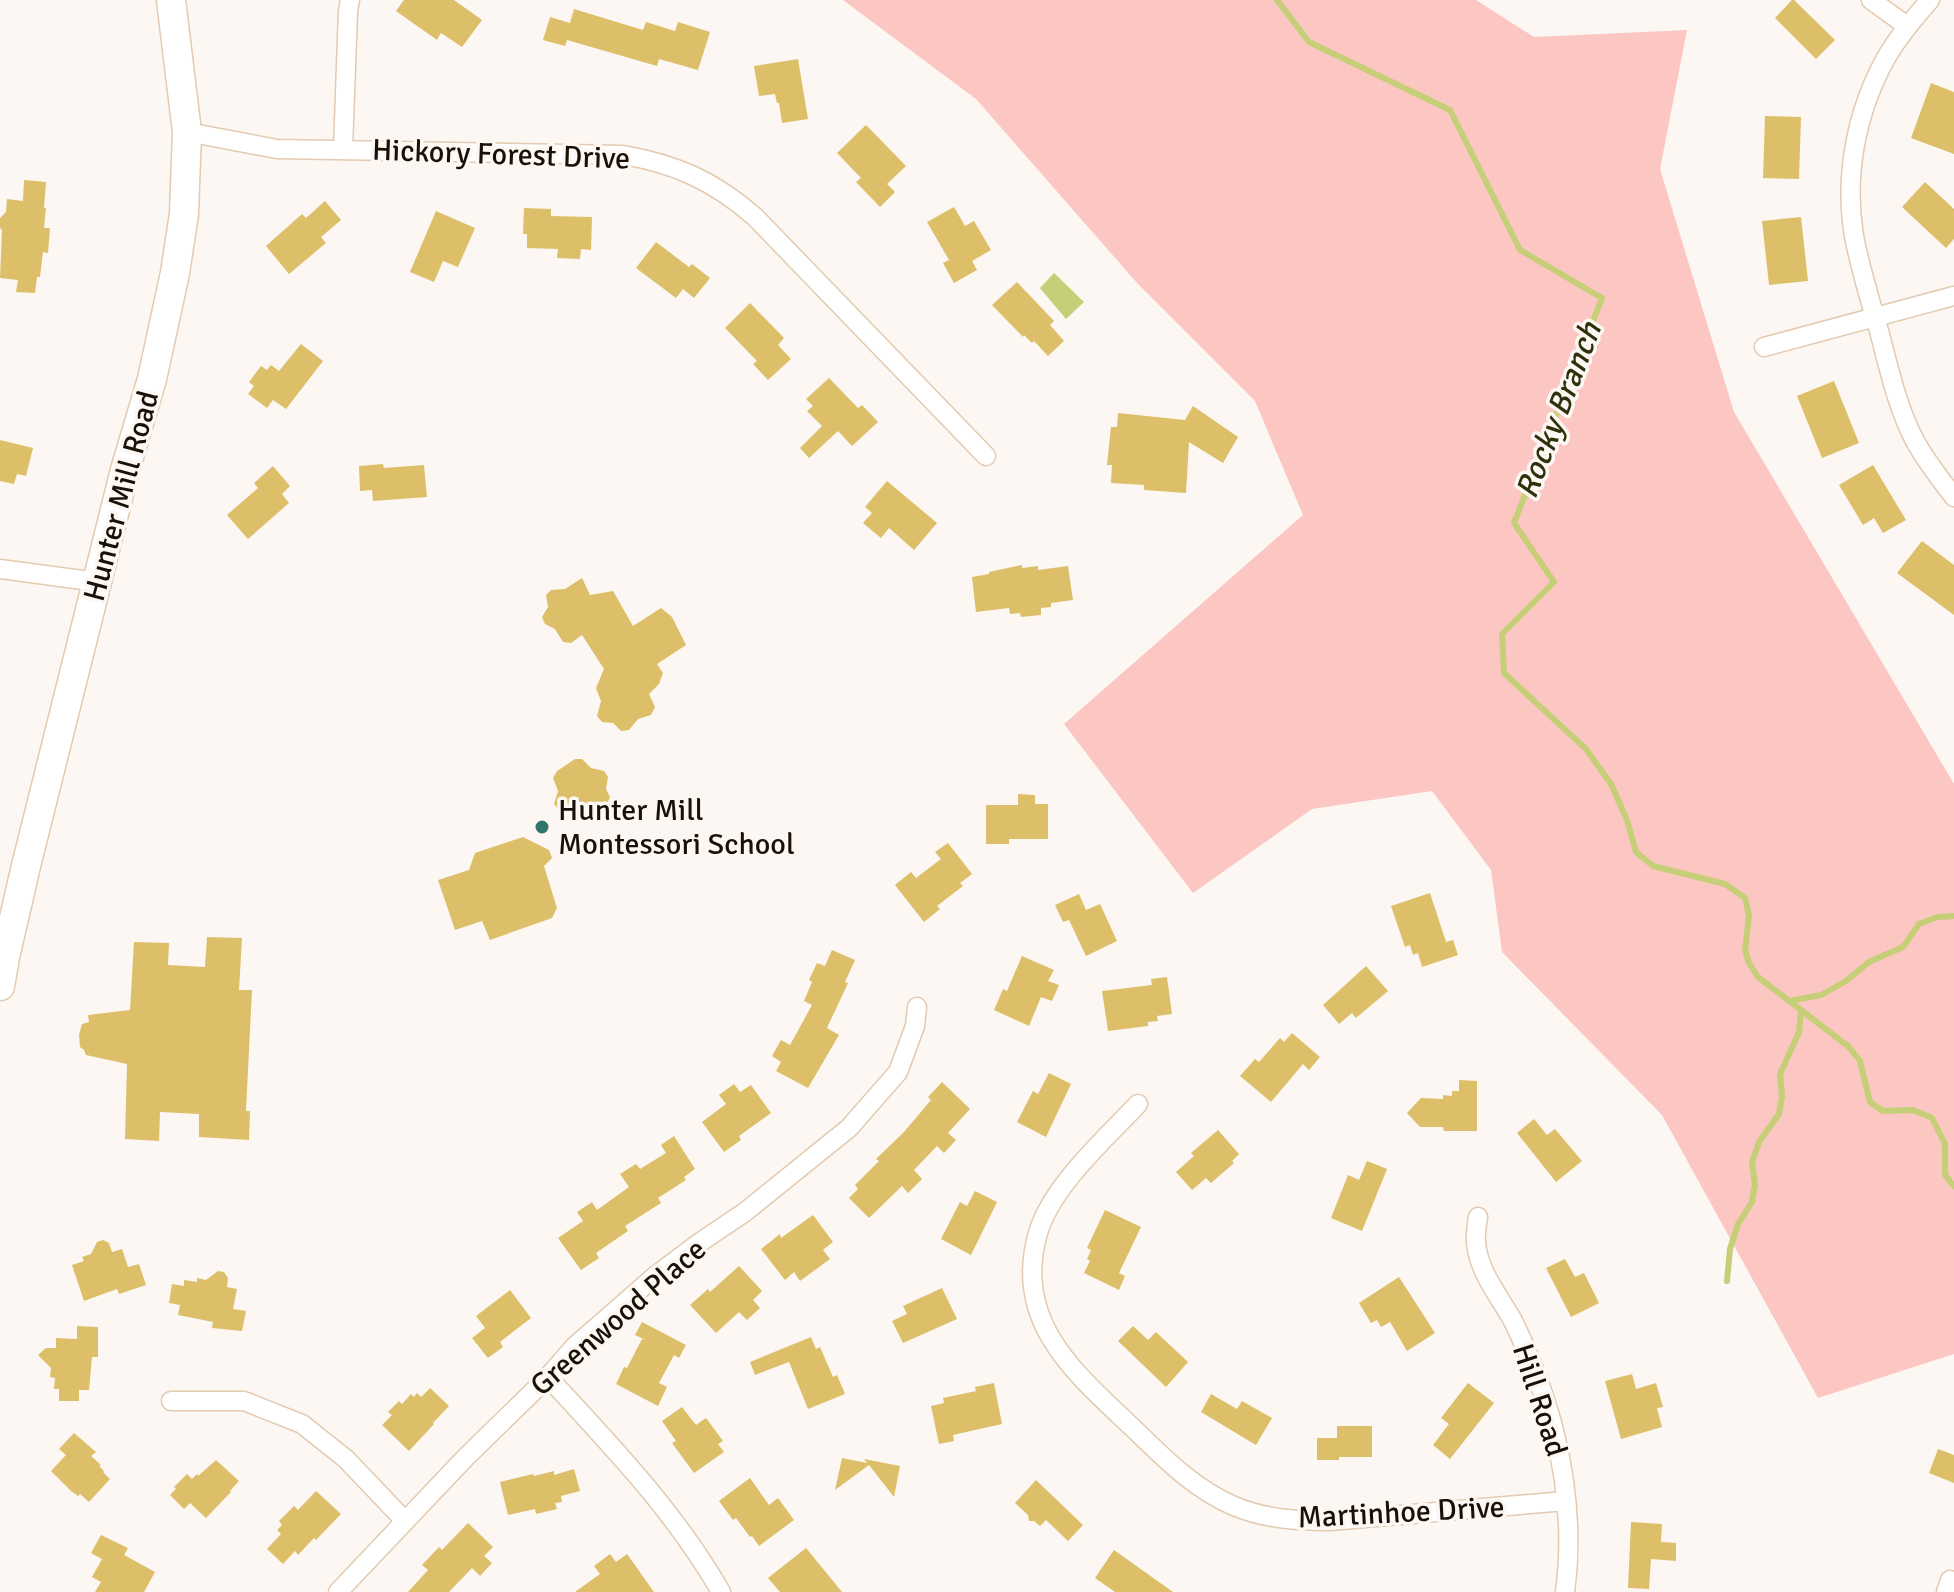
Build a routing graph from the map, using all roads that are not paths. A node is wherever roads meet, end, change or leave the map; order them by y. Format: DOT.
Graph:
graph roads {
  1 [pos="171,0"];
  2 [pos="350,0"];
  3 [pos="1871,0"];
  4 [pos="1930,0"];
  5 [pos="1907,26"];
  6 [pos="187,132"];
  7 [pos="343,149"];
  8 [pos="1954,296"];
  9 [pos="1875,318"];
  10 [pos="1764,347"];
  11 [pos="986,456"];
  12 [pos="1954,497"];
  13 [pos="0,569"];
  14 [pos="97,582"];
  15 [pos="0,986"];
  16 [pos="917,1007"];
  17 [pos="1138,1104"];
  18 [pos="1478,1217"];
  19 [pos="548,1377"];
  20 [pos="171,1401"];
  21 [pos="1566,1501"];
  22 [pos="405,1521"];
  23 [pos="338,1592"];
  24 [pos="721,1592"];
  25 [pos="1565,1592"];
  1 -- 6 [label="main road, Hunter Mill Road"];
  2 -- 7 [label="street"];
  3 -- 5 [label="street"];
  4 -- 5 [label="street"];
  5 -- 9 [label="street"];
  6 -- 7 [label="street, Hickory Forest Drive"];
  6 -- 14 [label="main road, Hunter Mill Road"];
  7 -- 11 [label="street, Hickory Forest Drive"];
  8 -- 9 [label="street"];
  9 -- 10 [label="street"];
  9 -- 12 [label="street"];
  13 -- 14 [label="street"];
  14 -- 15 [label="main road, Hunter Mill Road"];
  16 -- 19 [label="street, Greenwood Place"];
  17 -- 21 [label="street, Martinhoe Drive"];
  18 -- 21 [label="street, Hill Road"];
  19 -- 22 [label="street, Greenwood Place"];
  19 -- 24 [label="street"];
  20 -- 22 [label="street"];
  21 -- 25 [label="street, Hill Road"];
  22 -- 23 [label="street, Greenwood Place"];
}
